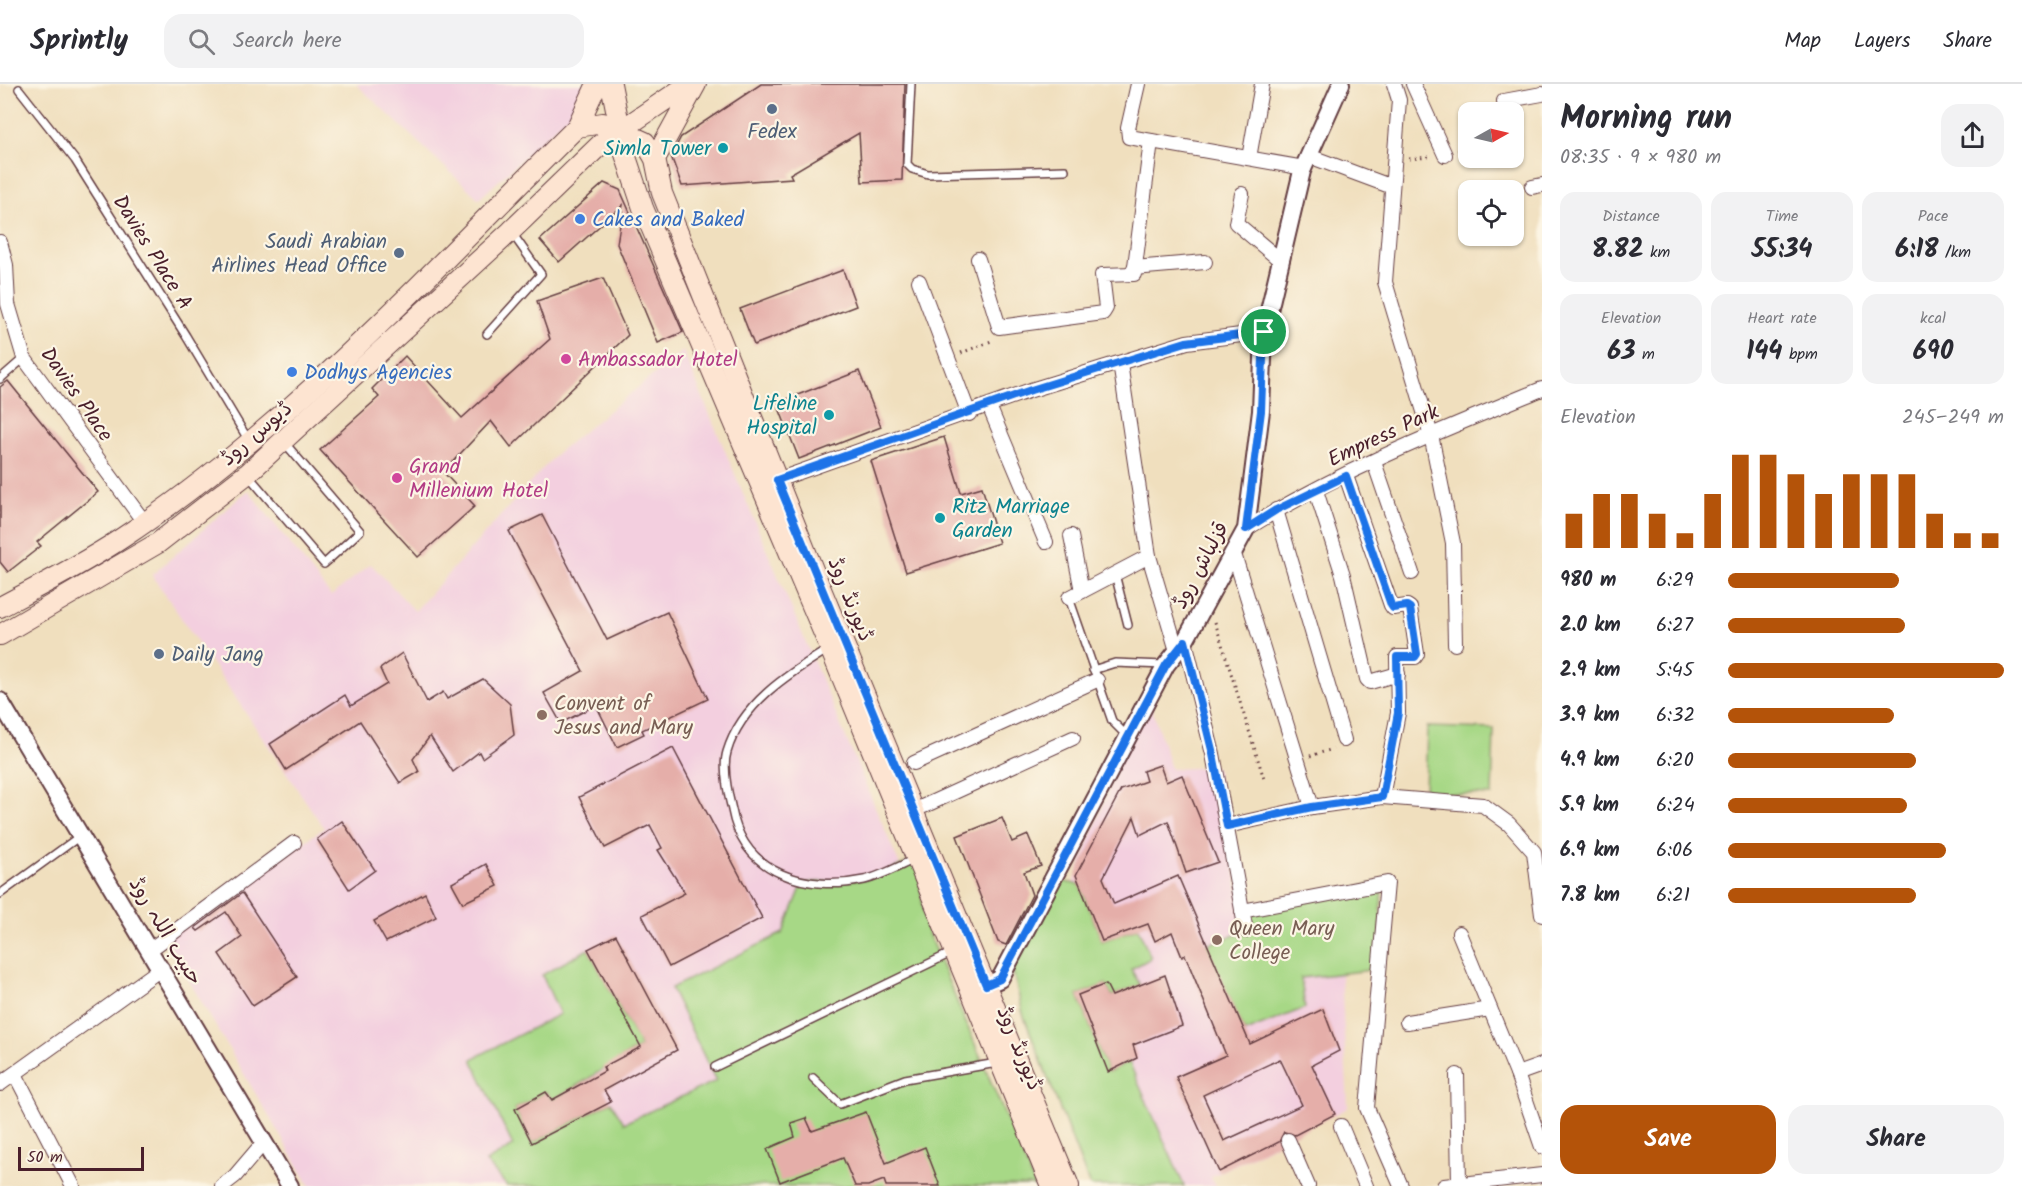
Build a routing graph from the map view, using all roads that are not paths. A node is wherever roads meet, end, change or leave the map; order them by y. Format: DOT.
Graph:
graph roads {
  1 [pos="597,84"];
  2 [pos="611,84"];
  3 [pos="689,84"];
  4 [pos="696,84"];
  5 [pos="911,84"];
  6 [pos="1138,84"];
  7 [pos="1262,84"];
  8 [pos="1341,84"];
  9 [pos="1394,84"];
  10 [pos="1413,84"];
  11 [pos="19,89"];
  12 [pos="1542,94"];
  13 [pos="1504,102"];
  14 [pos="577,127"];
  15 [pos="619,130"];
  16 [pos="1151,141"];
  17 [pos="1445,155"];
  18 [pos="1249,158"];
  19 [pos="654,159"];
  20 [pos="1307,162"];
  21 [pos="1065,170"];
  22 [pos="1388,185"];
  23 [pos="1242,194"];
  24 [pos="511,231"];
  25 [pos="0,242"];
  26 [pos="978,259"];
  27 [pos="1281,261"];
  28 [pos="1205,262"];
  29 [pos="1134,268"];
  30 [pos="919,281"];
  31 [pos="1264,332"];
  32 [pos="487,334"];
  33 [pos="24,358"];
  34 [pos="1120,363"];
  35 [pos="0,379"];
  36 [pos="1542,388"];
  37 [pos="989,406"];
  38 [pos="969,414"];
  39 [pos="1431,435"];
  40 [pos="249,441"];
  41 [pos="284,442"];
  42 [pos="1374,462"];
  43 [pos="247,474"];
  44 [pos="1346,476"];
  45 [pos="777,480"];
  46 [pos="1316,491"];
  47 [pos="1276,510"];
  48 [pos="144,522"];
  49 [pos="1246,529"];
  50 [pos="1071,536"];
  51 [pos="1046,542"];
  52 [pos="1234,554"];
  53 [pos="1149,556"];
  54 [pos="1412,573"];
  55 [pos="1115,574"];
  56 [pos="1082,591"];
  57 [pos="1069,598"];
  58 [pos="0,607"];
  59 [pos="1128,625"];
  60 [pos="0,635"];
  61 [pos="1455,644"];
  62 [pos="1181,646"];
  63 [pos="830,648"];
  64 [pos="1166,665"];
  65 [pos="1398,674"];
  66 [pos="1095,675"];
  67 [pos="0,700"];
  68 [pos="1129,737"];
  69 [pos="1073,738"];
  70 [pos="1344,740"];
  71 [pos="914,764"];
  72 [pos="1382,797"];
  73 [pos="924,806"];
  74 [pos="1312,807"];
  75 [pos="1227,826"];
  76 [pos="82,835"];
  77 [pos="294,843"];
  78 [pos="917,859"];
  79 [pos="0,894"];
  80 [pos="1242,911"];
  81 [pos="1542,915"];
  82 [pos="1246,931"];
  83 [pos="1459,933"];
  84 [pos="151,949"];
  85 [pos="955,951"];
  86 [pos="162,968"];
  87 [pos="986,985"];
  88 [pos="1490,1009"];
  89 [pos="1407,1022"];
  90 [pos="1000,1062"];
  91 [pos="1542,1065"];
  92 [pos="716,1067"];
  93 [pos="15,1074"];
  94 [pos="1517,1074"];
  95 [pos="1457,1075"];
  96 [pos="813,1078"];
  97 [pos="0,1084"];
  98 [pos="1341,1126"];
  99 [pos="1288,1140"];
  100 [pos="264,1142"];
  101 [pos="1542,1146"];
  102 [pos="1542,1175"];
  103 [pos="1513,1182"];
  104 [pos="1459,1183"];
  105 [pos="73,1186"];
  106 [pos="222,1186"];
  107 [pos="290,1186"];
  108 [pos="1051,1186"];
  109 [pos="1069,1186"];
  110 [pos="1308,1186"];
  111 [pos="1366,1186"];
  112 [pos="1401,1186"];
  113 [pos="1444,1186"];
  1 -- 14 [label="main road, ڈیوس روڈ"];
  2 -- 15 [label="main road, ڈیورنڈ روڈ"];
  3 -- 15 [label="main road, ڈیوس روڈ"];
  4 -- 19 [label="main road"];
  5 -- 21 [label="lane"];
  6 -- 16 [label="street"];
  7 -- 18 [label="street"];
  8 -- 20 [label="street, قزلباش روڈ"];
  9 -- 39 [label="street"];
  10 -- 17 [label="street"];
  11 -- 40 [label="lane, Davies Place A"];
  12 -- 13 [label="street"];
  14 -- 15 [label="main road"];
  14 -- 40 [label="main road, ڈیوس روڈ"];
  15 -- 19 [label="main road, ڈیورنڈ روڈ"];
  15 -- 24 [label="main road, ڈیوس روڈ"];
  15 -- 63 [label="main road, ڈیورنڈ روڈ"];
  16 -- 18 [label="street"];
  16 -- 29 [label="street"];
  18 -- 20 [label="street"];
  19 -- 45 [label="main road, ڈیورنڈ روڈ"];
  20 -- 22 [label="street"];
  20 -- 27 [label="street, قزلباش روڈ"];
  23 -- 27 [label="street"];
  24 -- 32 [label="lane"];
  24 -- 41 [label="main road, ڈیوس روڈ"];
  25 -- 33 [label="street, Davies Place"];
  26 -- 29 [label="street"];
  27 -- 31 [label="street, قزلباش روڈ"];
  28 -- 29 [label="street"];
  30 -- 38 [label="street"];
  31 -- 34 [label="street"];
  31 -- 49 [label="street, قزلباش روڈ"];
  33 -- 35 [label="lane"];
  33 -- 48 [label="street, Davies Place"];
  34 -- 37 [label="street"];
  34 -- 53 [label="street"];
  36 -- 39 [label="street, Empress Park"];
  37 -- 38 [label="street"];
  37 -- 51 [label="street"];
  38 -- 45 [label="street"];
  39 -- 42 [label="street, Empress Park"];
  39 -- 61 [label="street"];
  40 -- 48 [label="main road, ڈیوس روڈ"];
  41 -- 43 [label="main road, ڈیوس روڈ"];
  41 -- 43 [label="lane"];
  42 -- 44 [label="street, Empress Park"];
  42 -- 54 [label="street"];
  43 -- 60 [label="main road, ڈیوس روڈ"];
  44 -- 46 [label="street, Empress Park"];
  44 -- 65 [label="street"];
  45 -- 87 [label="main road, ڈیورنڈ روڈ"];
  46 -- 47 [label="street, Empress Park"];
  46 -- 65 [label="street"];
  47 -- 49 [label="street, Empress Park"];
  47 -- 70 [label="street"];
  48 -- 58 [label="main road, ڈیوس روڈ"];
  49 -- 52 [label="street, قزلباش روڈ"];
  50 -- 56 [label="street"];
  52 -- 62 [label="street, قزلباش روڈ"];
  52 -- 74 [label="street"];
  53 -- 55 [label="street"];
  53 -- 62 [label="street"];
  55 -- 56 [label="street"];
  55 -- 59 [label="lane"];
  56 -- 57 [label="street"];
  57 -- 66 [label="lane"];
  62 -- 64 [label="street, قزلباش روڈ"];
  62 -- 75 [label="street"];
  63 -- 78 [label="main road, ڈیورنڈ روڈ"];
  63 -- 78 [label="lane"];
  64 -- 66 [label="lane"];
  64 -- 68 [label="street, قزلباش روڈ"];
  65 -- 72 [label="street"];
  66 -- 68 [label="lane"];
  66 -- 71 [label="street"];
  67 -- 76 [label="street, حبیب اللہ روڈ"];
  68 -- 87 [label="street, قزلباش روڈ"];
  69 -- 73 [label="street"];
  72 -- 74 [label="street"];
  72 -- 81 [label="street"];
  74 -- 75 [label="street"];
  75 -- 80 [label="street"];
  76 -- 79 [label="lane"];
  76 -- 84 [label="street, حبیب اللہ روڈ"];
  77 -- 84 [label="street"];
  78 -- 85 [label="main road, ڈیورنڈ روڈ"];
  80 -- 82 [label="street"];
  80 -- 112 [label="street"];
  83 -- 88 [label="street"];
  84 -- 86 [label="street, حبیب اللہ روڈ"];
  85 -- 90 [label="main road, ڈیورنڈ روڈ"];
  85 -- 92 [label="lane"];
  86 -- 93 [label="street"];
  86 -- 100 [label="street, حبیب اللہ روڈ"];
  87 -- 109 [label="main road, ڈیورنڈ روڈ"];
  88 -- 89 [label="street"];
  88 -- 94 [label="street"];
  90 -- 96 [label="lane"];
  90 -- 108 [label="main road, ڈیورنڈ روڈ"];
  91 -- 94 [label="street"];
  93 -- 97 [label="street"];
  93 -- 105 [label="street"];
  94 -- 101 [label="street"];
  95 -- 104 [label="street"];
  98 -- 111 [label="street"];
  99 -- 110 [label="street"];
  100 -- 106 [label="street"];
  100 -- 107 [label="street, حبیب اللہ روڈ"];
  102 -- 103 [label="street"];
  103 -- 104 [label="street"];
  104 -- 113 [label="street"];
}
